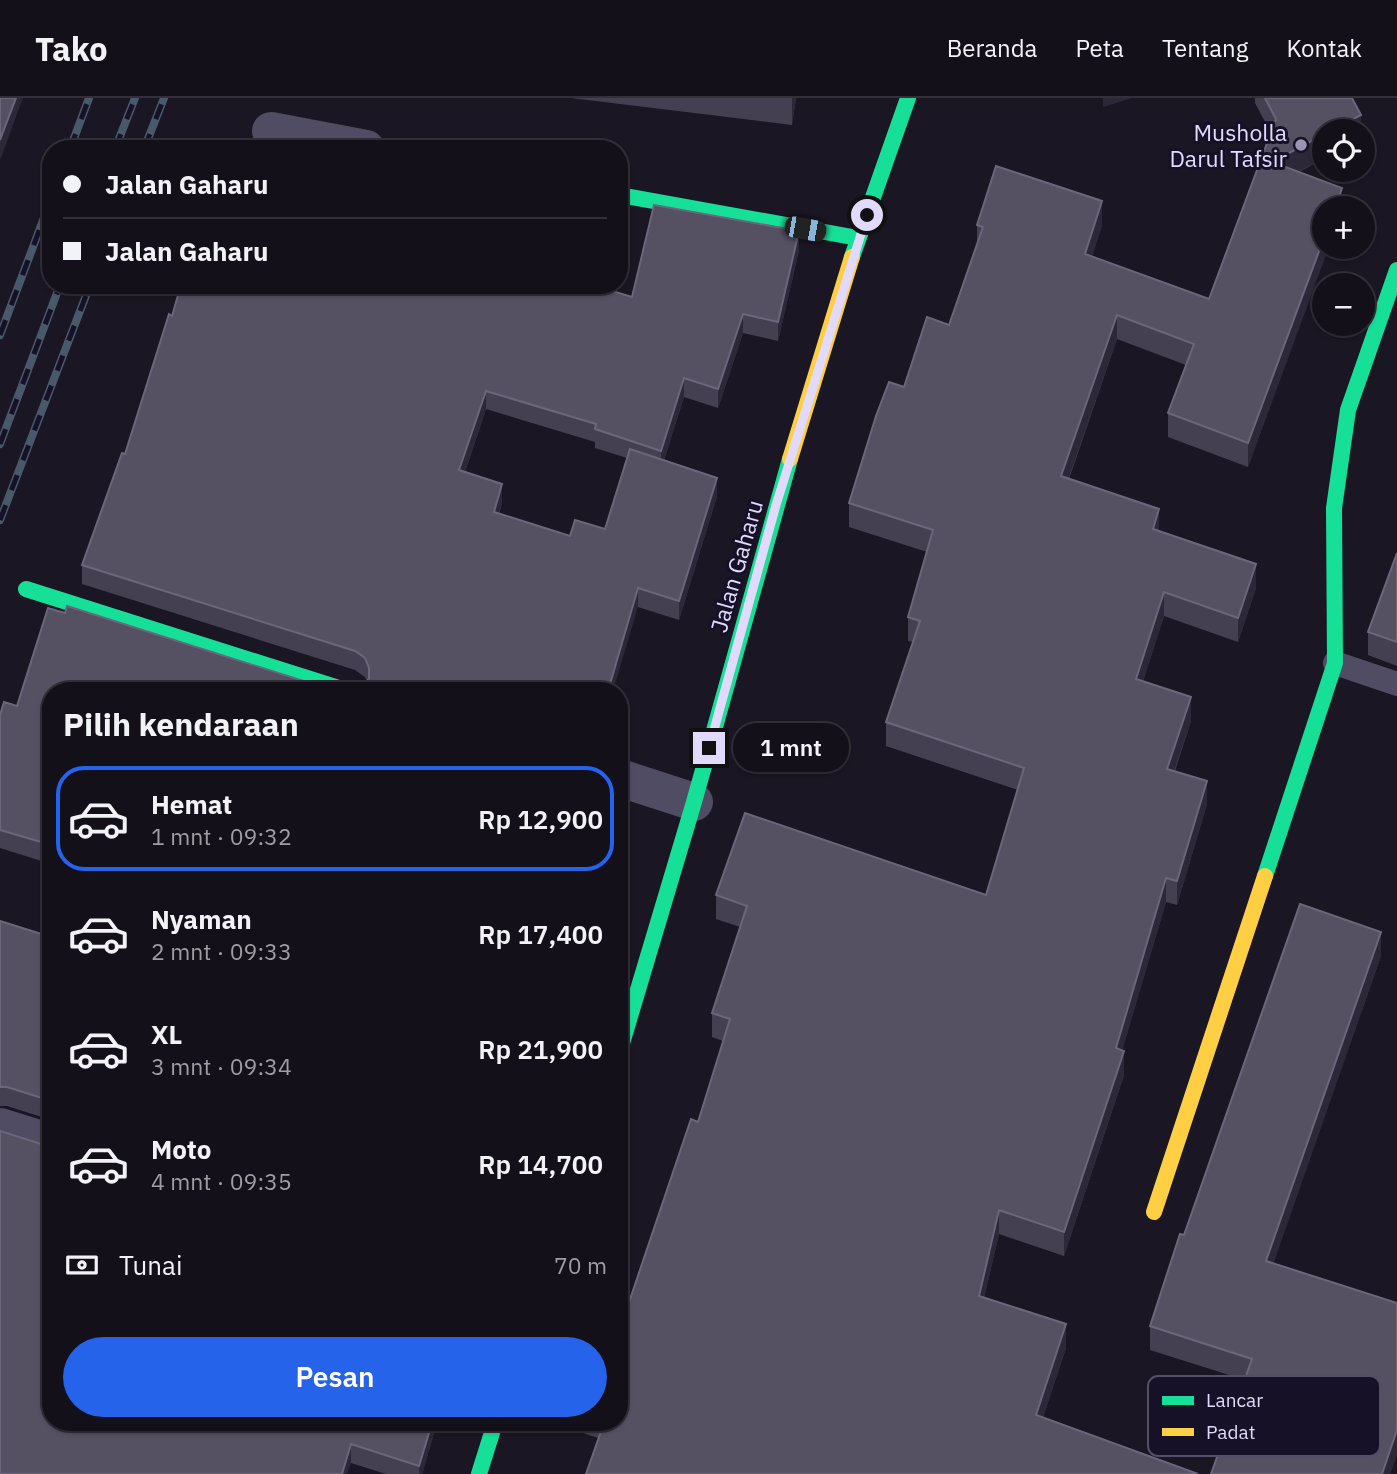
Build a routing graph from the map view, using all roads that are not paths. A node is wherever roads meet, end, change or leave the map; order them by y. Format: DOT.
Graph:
graph roads {
  1 [pos="908,98"];
  2 [pos="271,131"];
  3 [pos="318,140"];
  4 [pos="628,196"];
  5 [pos="858,238"];
  6 [pos="1397,270"];
  7 [pos="26,589"];
  8 [pos="1335,663"];
  9 [pos="320,682"];
  10 [pos="1397,684"];
  11 [pos="628,781"];
  12 [pos="694,802"];
  13 [pos="628,1023"];
  14 [pos="0,1127"];
  15 [pos="42,1140"];
  16 [pos="1153,1212"];
  17 [pos="492,1431"];
  18 [pos="479,1474"];
  1 -- 5 [label="street, Jalan Gaharu"];
  2 -- 3 [label="street"];
  4 -- 5 [label="street"];
  5 -- 12 [label="street, Jalan Gaharu"];
  6 -- 8 [label="street"];
  7 -- 9 [label="street"];
  8 -- 10 [label="lane"];
  8 -- 16 [label="street"];
  11 -- 12 [label="street"];
  12 -- 13 [label="street, Jalan Gaharu"];
  14 -- 15 [label="street"];
  17 -- 18 [label="street"];
}
